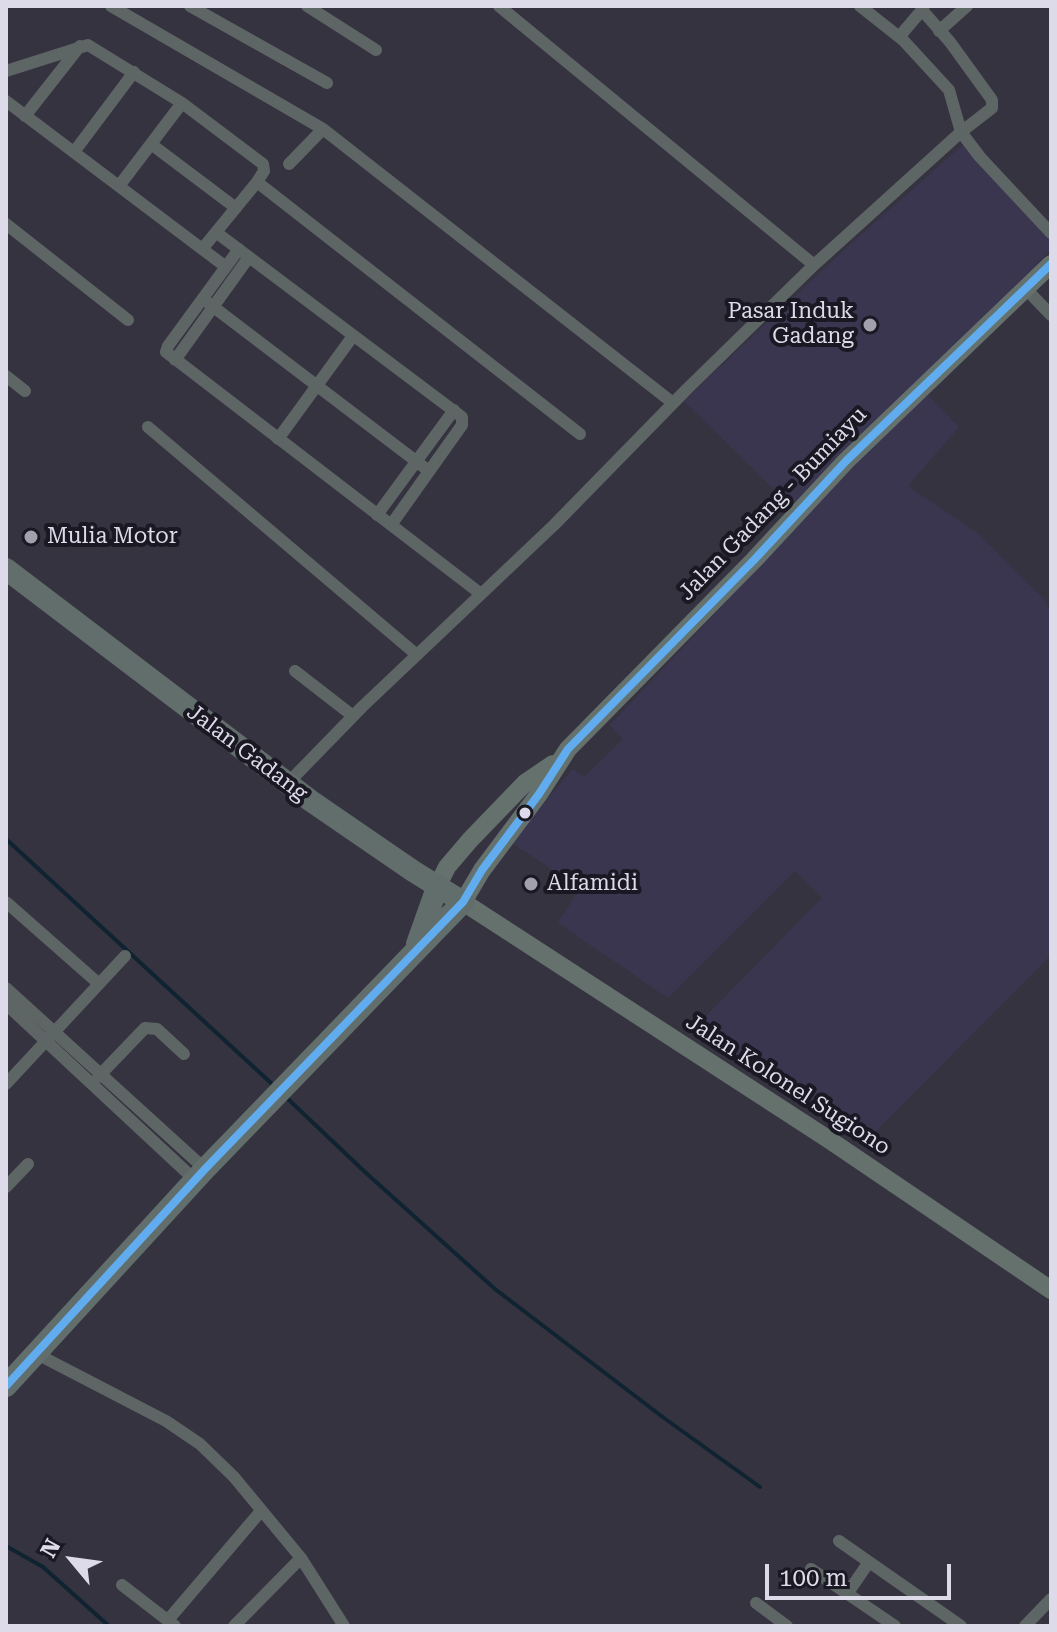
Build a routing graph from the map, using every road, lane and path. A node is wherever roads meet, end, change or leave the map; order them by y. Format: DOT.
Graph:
graph roads {
  1 [pos="111,6"];
  2 [pos="190,6"];
  3 [pos="307,6"];
  4 [pos="499,6"];
  5 [pos="860,6"];
  6 [pos="967,6"];
  7 [pos="923,8"];
  8 [pos="939,31"];
  9 [pos="899,37"];
  10 [pos="81,45"];
  11 [pos="376,50"];
  12 [pos="6,71"];
  13 [pos="134,72"];
  14 [pos="327,83"];
  15 [pos="6,101"];
  16 [pos="182,103"];
  17 [pos="25,116"];
  18 [pos="323,129"];
  19 [pos="961,132"];
  20 [pos="151,144"];
  21 [pos="74,152"];
  22 [pos="289,164"];
  23 [pos="257,182"];
  24 [pos="119,186"];
  25 [pos="236,208"];
  26 [pos="6,224"];
  27 [pos="217,233"];
  28 [pos="1051,233"];
  29 [pos="203,248"];
  30 [pos="244,253"];
  31 [pos="1051,264"];
  32 [pos="814,265"];
  33 [pos="226,267"];
  34 [pos="1051,276"];
  35 [pos="1027,287"];
  36 [pos="208,303"];
  37 [pos="1051,315"];
  38 [pos="128,320"];
  39 [pos="353,336"];
  40 [pos="6,376"];
  41 [pos="317,385"];
  42 [pos="25,391"];
  43 [pos="673,403"];
  44 [pos="454,410"];
  45 [pos="148,427"];
  46 [pos="580,434"];
  47 [pos="278,439"];
  48 [pos="417,461"];
  49 [pos="429,471"];
  50 [pos="377,515"];
  51 [pos="391,525"];
  52 [pos="6,569"];
  53 [pos="481,594"];
  54 [pos="417,655"];
  55 [pos="295,671"];
  56 [pos="353,716"];
  57 [pos="558,761"];
  58 [pos="287,784"];
  59 [pos="438,885"];
  60 [pos="6,902"];
  61 [pos="463,902"];
  62 [pos="497,924"];
  63 [pos="415,949"];
  64 [pos="125,956"];
  65 [pos="98,983"];
  66 [pos="7,990"];
  67 [pos="6,1004"];
  68 [pos="50,1035"];
  69 [pos="184,1054"];
  70 [pos="97,1078"];
  71 [pos="6,1084"];
  72 [pos="28,1164"];
  73 [pos="200,1174"];
  74 [pos="6,1187"];
  75 [pos="1051,1290"];
  76 [pos="35,1353"];
  77 [pos="6,1386"];
  78 [pos="261,1511"];
  79 [pos="839,1541"];
  80 [pos="301,1558"];
  81 [pos="869,1562"];
  82 [pos="811,1569"];
  83 [pos="122,1585"];
  84 [pos="847,1594"];
  85 [pos="1051,1599"];
  86 [pos="756,1603"];
  87 [pos="768,1621"];
  88 [pos="171,1623"];
  89 [pos="339,1624"];
  90 [pos="234,1626"];
  91 [pos="787,1626"];
  92 [pos="895,1626"];
  93 [pos="961,1626"];
  94 [pos="1025,1626"];
  1 -- 18 [label="street"];
  2 -- 14 [label="street"];
  3 -- 11 [label="street"];
  4 -- 32 [label="street"];
  5 -- 9 [label="street"];
  6 -- 8 [label="street"];
  7 -- 8 [label="street"];
  7 -- 9 [label="street"];
  8 -- 19 [label="street"];
  9 -- 19 [label="street"];
  10 -- 12 [label="street"];
  10 -- 13 [label="street"];
  10 -- 17 [label="street"];
  13 -- 16 [label="street"];
  13 -- 21 [label="street"];
  15 -- 17 [label="street"];
  16 -- 20 [label="street"];
  16 -- 23 [label="street"];
  17 -- 21 [label="street"];
  18 -- 22 [label="street"];
  18 -- 43 [label="street"];
  19 -- 28 [label="street"];
  19 -- 32 [label="street"];
  20 -- 24 [label="street"];
  20 -- 25 [label="street"];
  21 -- 24 [label="street"];
  23 -- 25 [label="street"];
  23 -- 46 [label="street"];
  24 -- 29 [label="street"];
  25 -- 27 [label="street"];
  26 -- 38 [label="street"];
  27 -- 29 [label="street"];
  27 -- 30 [label="street"];
  29 -- 33 [label="street"];
  30 -- 33 [label="street"];
  30 -- 36 [label="street"];
  30 -- 39 [label="street"];
  31 -- 35 [label="main road, Jalan Gadang - Bumiayu"];
  32 -- 43 [label="street"];
  33 -- 36 [label="street"];
  34 -- 35 [label="main road, Jalan Gadang - Bumiayu"];
  35 -- 37 [label="street"];
  35 -- 57 [label="main road, Jalan Gadang - Bumiayu"];
  36 -- 41 [label="street"];
  36 -- 47 [label="street"];
  39 -- 41 [label="street"];
  39 -- 44 [label="street"];
  40 -- 42 [label="street"];
  41 -- 47 [label="street"];
  41 -- 48 [label="street"];
  43 -- 53 [label="street"];
  44 -- 48 [label="street"];
  44 -- 49 [label="street"];
  45 -- 54 [label="street"];
  47 -- 50 [label="street"];
  48 -- 49 [label="street"];
  48 -- 50 [label="street"];
  49 -- 51 [label="street"];
  50 -- 51 [label="street"];
  51 -- 53 [label="street"];
  52 -- 58 [label="highway, Jalan Gadang"];
  53 -- 54 [label="street"];
  54 -- 56 [label="street"];
  55 -- 56 [label="street"];
  56 -- 58 [label="street"];
  57 -- 59 [label="main road, Jalan Gadang - Bumiayu"];
  57 -- 61 [label="main road, Jalan Gadang - Bumiayu"];
  58 -- 59 [label="highway, Jalan Gadang"];
  59 -- 61 [label="highway, Jalan Gadang"];
  59 -- 63 [label="highway"];
  60 -- 65 [label="street"];
  61 -- 62 [label="main road, Jalan Gadang"];
  61 -- 63 [label="highway"];
  62 -- 75 [label="main road, Jalan Kolonel Sugiono"];
  63 -- 73 [label="highway"];
  64 -- 65 [label="street"];
  65 -- 68 [label="street"];
  66 -- 68 [label="street"];
  67 -- 68 [label="street"];
  68 -- 70 [label="street"];
  68 -- 71 [label="street"];
  69 -- 70 [label="street"];
  70 -- 73 [label="street"];
  72 -- 74 [label="street"];
  73 -- 76 [label="highway"];
  76 -- 77 [label="highway"];
  76 -- 78 [label="street"];
  78 -- 80 [label="street"];
  78 -- 88 [label="street"];
  79 -- 81 [label="street"];
  80 -- 89 [label="street"];
  80 -- 90 [label="street"];
  81 -- 84 [label="street"];
  81 -- 93 [label="street"];
  82 -- 84 [label="street"];
  83 -- 88 [label="street"];
  84 -- 92 [label="street"];
  85 -- 94 [label="street"];
  86 -- 87 [label="street"];
  87 -- 91 [label="street"];
}
